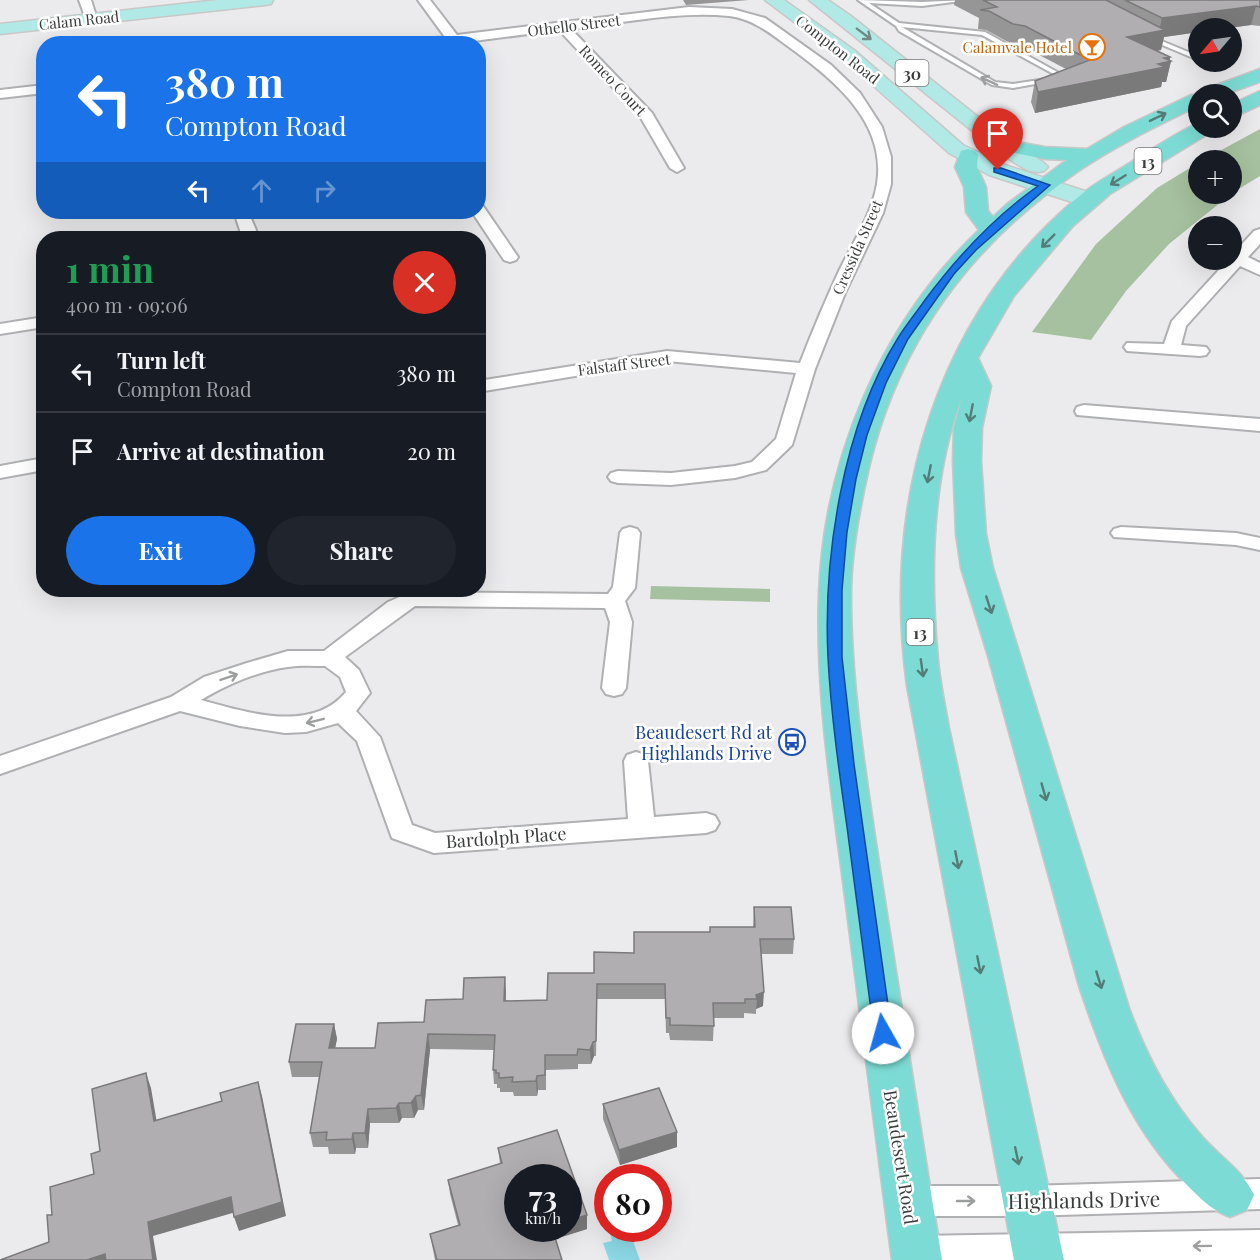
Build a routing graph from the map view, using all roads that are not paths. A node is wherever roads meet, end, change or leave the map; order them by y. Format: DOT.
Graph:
graph roads {
  1 [pos="150,0"];
  2 [pos="265,0"];
  3 [pos="424,0"];
  4 [pos="773,0"];
  5 [pos="817,0"];
  6 [pos="862,0"];
  7 [pos="966,0"];
  8 [pos="88,9"];
  9 [pos="732,13"];
  10 [pos="0,16"];
  11 [pos="898,25"];
  12 [pos="562,26"];
  13 [pos="0,29"];
  14 [pos="451,36"];
  15 [pos="478,36"];
  16 [pos="1147,36"];
  17 [pos="1188,54"];
  18 [pos="1260,75"];
  19 [pos="1236,84"];
  20 [pos="36,90"];
  21 [pos="0,94"];
  22 [pos="1260,98"];
  23 [pos="1188,104"];
  24 [pos="1242,107"];
  25 [pos="1188,137"];
  26 [pos="1007,146"];
  27 [pos="968,155"];
  28 [pos="1089,155"];
  29 [pos="677,168"];
  30 [pos="1050,181"];
  31 [pos="1091,198"];
  32 [pos="485,219"];
  33 [pos="991,230"];
  34 [pos="1260,234"];
  35 [pos="1242,254"];
  36 [pos="510,257"];
  37 [pos="1242,260"];
  38 [pos="1227,270"];
  39 [pos="1260,270"];
  40 [pos="36,323"];
  41 [pos="0,329"];
  42 [pos="1133,347"];
  43 [pos="1171,349"];
  44 [pos="1200,351"];
  45 [pos="965,358"];
  46 [pos="806,369"];
  47 [pos="486,386"];
  48 [pos="1084,411"];
  49 [pos="1260,425"];
  50 [pos="36,465"];
  51 [pos="0,472"];
  52 [pos="618,477"];
  53 [pos="630,532"];
  54 [pos="1121,533"];
  55 [pos="1260,544"];
  56 [pos="614,601"];
  57 [pos="329,658"];
  58 [pos="614,688"];
  59 [pos="179,703"];
  60 [pos="341,711"];
  61 [pos="636,761"];
  62 [pos="0,765"];
  63 [pos="706,823"];
  64 [pos="642,826"];
  65 [pos="1245,1195"];
  66 [pos="908,1201"];
  67 [pos="1027,1201"];
  68 [pos="1260,1246"];
  69 [pos="1038,1254"];
  70 [pos="916,1256"];
  1 -- 8 [label="main road, Calam Road"];
  2 -- 8 [label="main road, Calam Road"];
  3 -- 14 [label="street"];
  4 -- 27 [label="main road, Compton Road / 30"];
  5 -- 26 [label="main road, Compton Road / 30, one-way"];
  6 -- 7 [label="lane"];
  6 -- 11 [label="lane"];
  8 -- 10 [label="main road, Calam Road"];
  8 -- 13 [label="main road, Calam Road"];
  9 -- 12 [label="street, Othello Street"];
  9 -- 46 [label="street, Cressida Street"];
  11 -- 11 [label="lane, one-way"];
  12 -- 15 [label="street, Othello Street"];
  12 -- 29 [label="street, Romeo Court"];
  16 -- 17 [label="lane"];
  18 -- 19 [label="highway"];
  20 -- 21 [label="street"];
  22 -- 24 [label="highway"];
  28 -- 23 [label="highway, Beaudesert Road / 13, one-way"];
  25 -- 31 [label="highway, 13, one-way"];
  26 -- 28 [label="highway"];
  26 -- 30 [label="main road, Compton Road / 30"];
  27 -- 30 [label="main road, Compton Road"];
  27 -- 33 [label="highway"];
  28 -- 30 [label="highway, Beaudesert Road / 13"];
  30 -- 31 [label="main road, Compton Road"];
  30 -- 33 [label="highway, Beaudesert Road / 13"];
  31 -- 45 [label="highway, 13, one-way"];
  32 -- 36 [label="street"];
  33 -- 66 [label="highway, Beaudesert Road / 13"];
  34 -- 35 [label="street"];
  37 -- 39 [label="street"];
  38 -- 43 [label="street"];
  40 -- 41 [label="street"];
  42 -- 43 [label="street"];
  43 -- 44 [label="street"];
  45 -- 65 [label="highway, one-way"];
  45 -- 67 [label="highway, 13, one-way"];
  46 -- 47 [label="street, Falstaff Street"];
  46 -- 52 [label="street, Cressida Street"];
  48 -- 49 [label="street"];
  50 -- 51 [label="street"];
  53 -- 56 [label="street"];
  54 -- 55 [label="street"];
  56 -- 57 [label="street"];
  56 -- 58 [label="street"];
  59 -- 57 [label="street, one-way"];
  57 -- 60 [label="street"];
  60 -- 59 [label="street, one-way"];
  59 -- 62 [label="street"];
  60 -- 64 [label="street, Bardolph Place"];
  61 -- 64 [label="street"];
  63 -- 64 [label="street, Bardolph Place"];
  65 -- 67 [label="street, Highlands Drive"];
  66 -- 67 [label="street, Highlands Drive, one-way"];
  66 -- 70 [label="highway, Beaudesert Road / 13"];
  67 -- 69 [label="highway, 13"];
  68 -- 69 [label="street, one-way"];
  69 -- 70 [label="street"];
}
